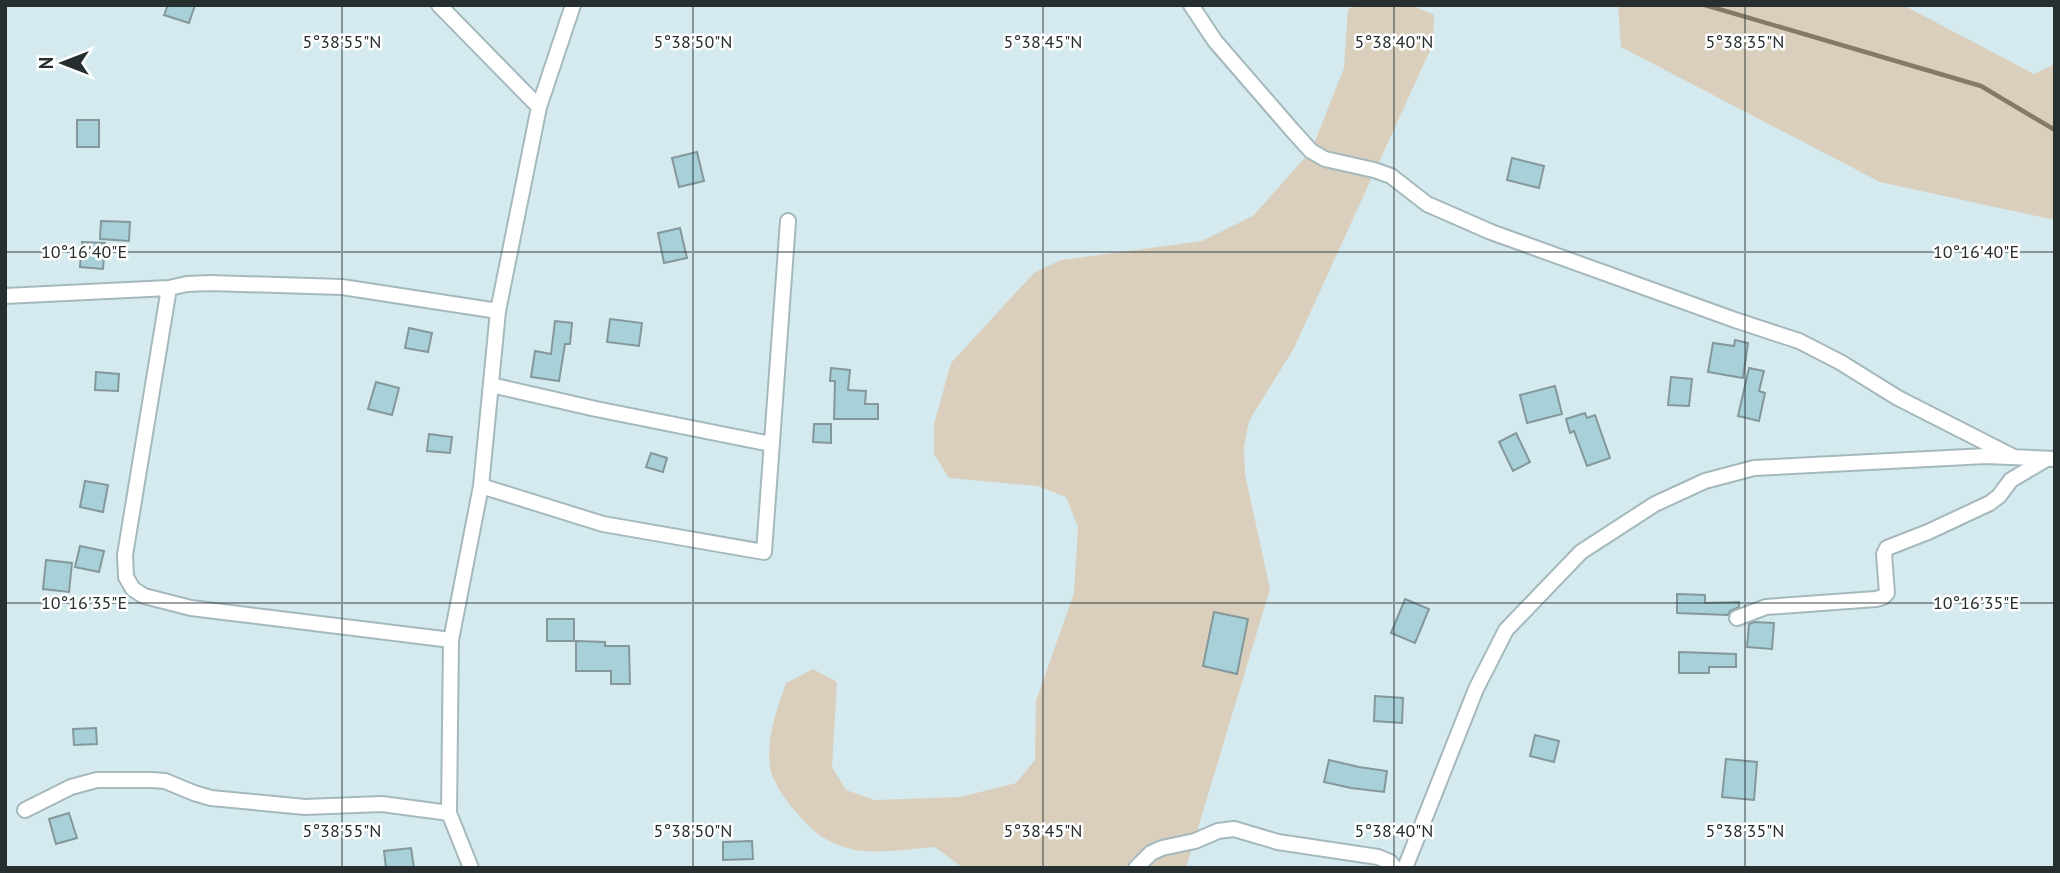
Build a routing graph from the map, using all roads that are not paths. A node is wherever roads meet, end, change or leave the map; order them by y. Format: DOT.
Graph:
graph roads {
  1 [pos="439,5"];
  2 [pos="573,5"];
  3 [pos="1191,5"];
  4 [pos="539,107"];
  5 [pos="788,221"];
  6 [pos="169,288"];
  7 [pos="5,296"];
  8 [pos="498,311"];
  9 [pos="491,386"];
  10 [pos="771,444"];
  11 [pos="2012,456"];
  12 [pos="2050,460"];
  13 [pos="481,486"];
  14 [pos="1737,618"];
  15 [pos="450,640"];
  16 [pos="25,810"];
  17 [pos="449,813"];
  18 [pos="471,868"];
  19 [pos="1136,868"];
  20 [pos="1395,868"];
  21 [pos="1405,868"];
  1 -- 4 [label="street"];
  2 -- 4 [label="street"];
  3 -- 11 [label="street"];
  4 -- 8 [label="street"];
  5 -- 10 [label="street"];
  6 -- 7 [label="street"];
  6 -- 8 [label="street"];
  6 -- 15 [label="street"];
  8 -- 9 [label="street"];
  9 -- 10 [label="street"];
  9 -- 13 [label="street"];
  10 -- 13 [label="street"];
  11 -- 12 [label="street"];
  11 -- 21 [label="street"];
  12 -- 14 [label="street"];
  13 -- 15 [label="street"];
  15 -- 17 [label="street"];
  16 -- 17 [label="street"];
  17 -- 18 [label="street"];
  19 -- 20 [label="street"];
}
